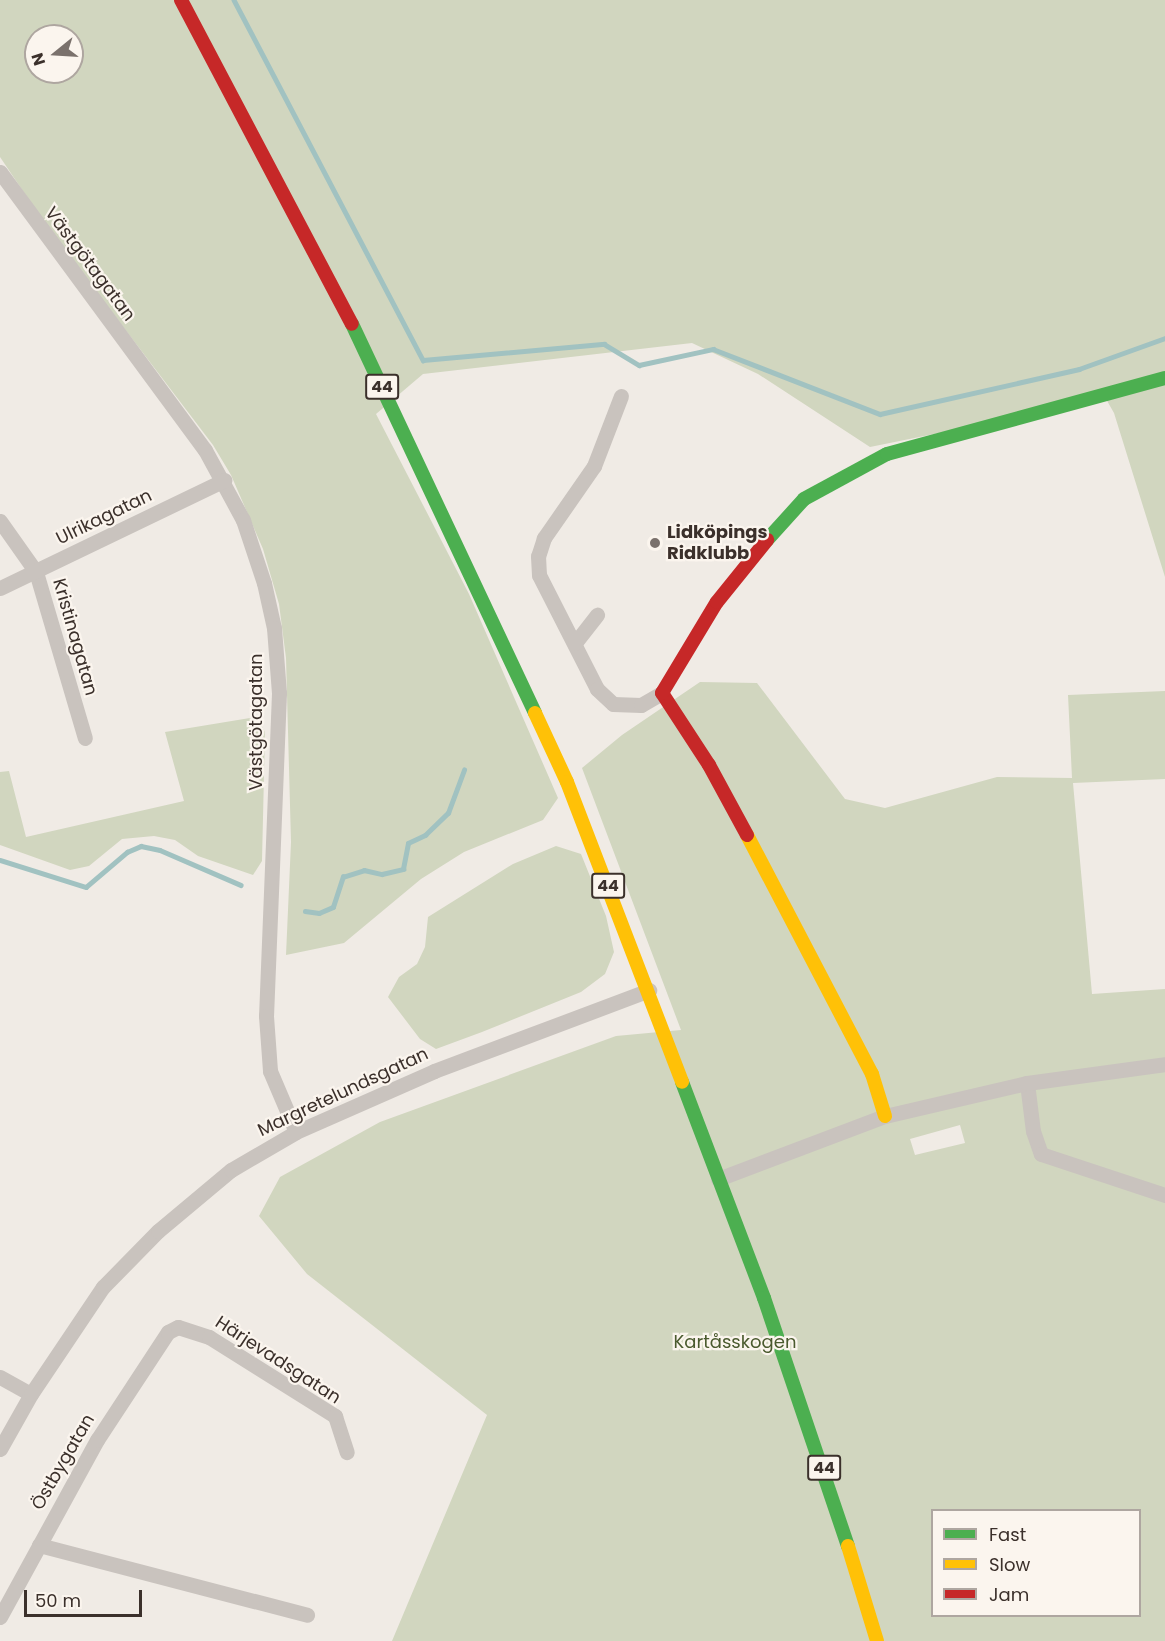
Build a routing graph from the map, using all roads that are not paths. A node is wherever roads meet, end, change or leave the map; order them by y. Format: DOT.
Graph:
graph roads {
  1 [pos="181,0"];
  2 [pos="0,172"];
  3 [pos="1165,378"];
  4 [pos="621,396"];
  5 [pos="224,480"];
  6 [pos="0,521"];
  7 [pos="36,572"];
  8 [pos="0,588"];
  9 [pos="597,615"];
  10 [pos="575,643"];
  11 [pos="662,693"];
  12 [pos="85,738"];
  13 [pos="649,990"];
  14 [pos="1165,1064"];
  15 [pos="1027,1083"];
  16 [pos="885,1116"];
  17 [pos="296,1132"];
  18 [pos="717,1179"];
  19 [pos="1165,1195"];
  20 [pos="168,1332"];
  21 [pos="0,1377"];
  22 [pos="31,1394"];
  23 [pos="0,1449"];
  24 [pos="347,1452"];
  25 [pos="39,1545"];
  26 [pos="307,1615"];
  27 [pos="0,1617"];
  28 [pos="877,1641"];
  1 -- 13 [label="main road, 44"];
  2 -- 5 [label="street, Västgötagatan"];
  3 -- 11 [label="main road"];
  4 -- 10 [label="street"];
  5 -- 7 [label="street, Ulrikagatan"];
  5 -- 17 [label="street, Västgötagatan"];
  6 -- 7 [label="street, Kristinagatan"];
  7 -- 8 [label="street, Ulrikagatan"];
  7 -- 12 [label="street, Kristinagatan"];
  9 -- 10 [label="street"];
  10 -- 11 [label="street"];
  11 -- 16 [label="main road"];
  13 -- 17 [label="street, Margretelundsgatan"];
  13 -- 18 [label="main road, 44"];
  14 -- 15 [label="street"];
  15 -- 16 [label="street"];
  15 -- 19 [label="street"];
  16 -- 18 [label="street"];
  17 -- 22 [label="street, Margretelundsgatan"];
  18 -- 28 [label="main road, 44"];
  20 -- 24 [label="street, Härjevadsgatan"];
  20 -- 25 [label="street, Östbygatan"];
  21 -- 22 [label="street"];
  22 -- 23 [label="street, Margretelundsgatan"];
  25 -- 26 [label="street"];
  25 -- 27 [label="street, Östbygatan"];
}
